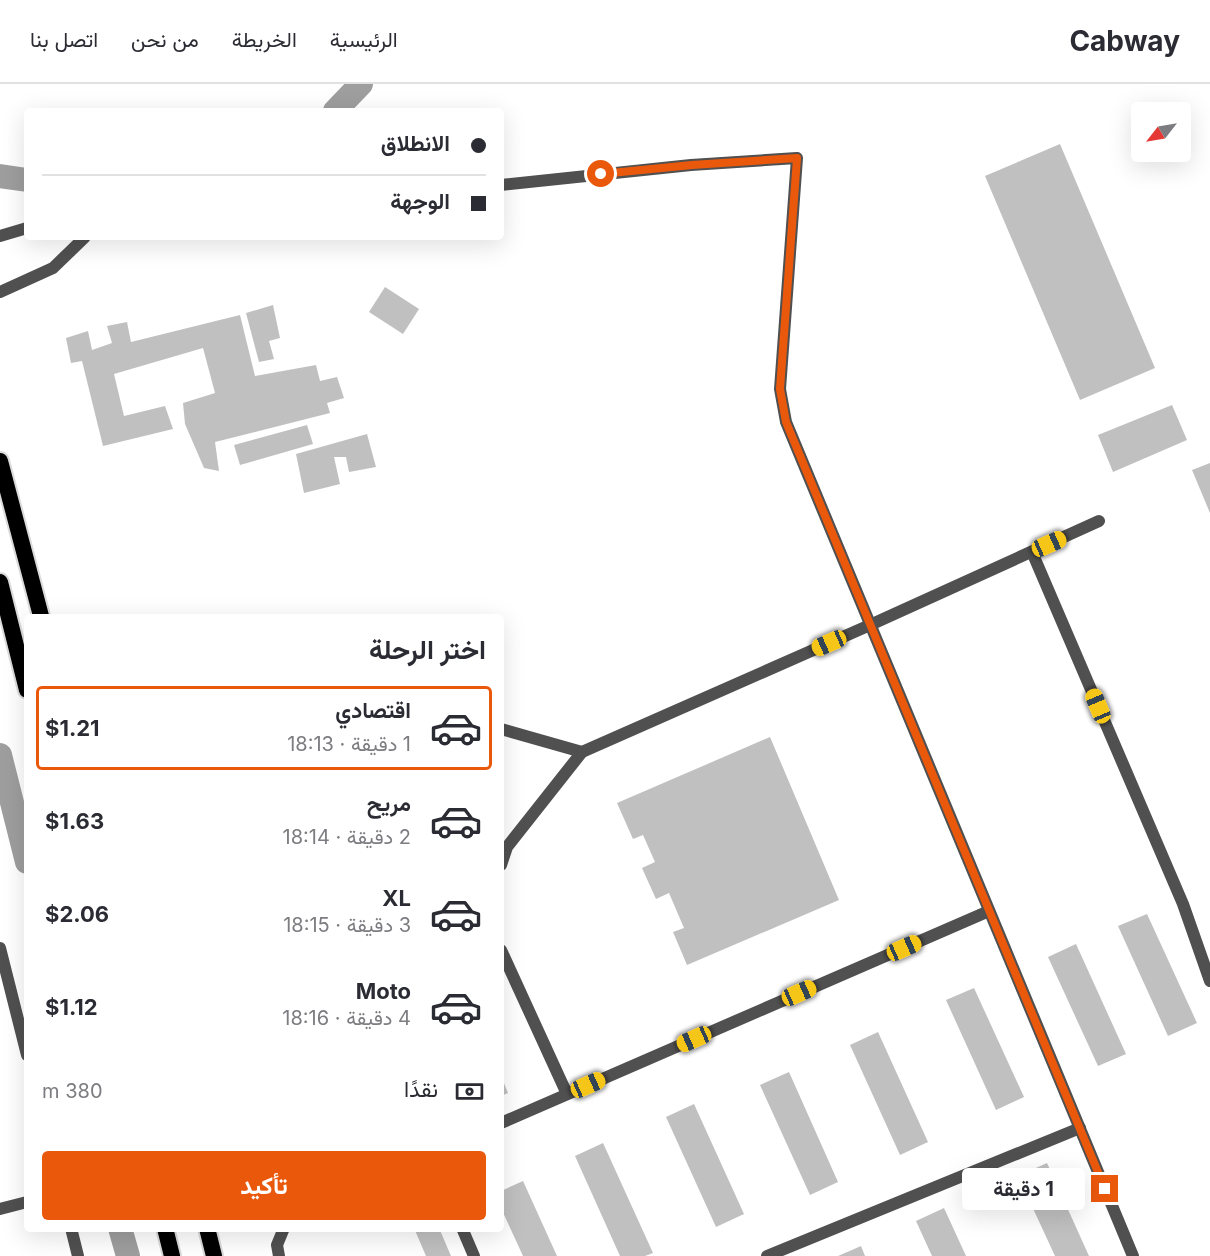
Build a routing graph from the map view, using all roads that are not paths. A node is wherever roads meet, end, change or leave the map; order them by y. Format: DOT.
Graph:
graph roads {
  1 [pos="504,185"];
  2 [pos="24,229"];
  3 [pos="0,236"];
  4 [pos="82,240"];
  5 [pos="0,292"];
  6 [pos="0,461"];
  7 [pos="1098,521"];
  8 [pos="1032,552"];
  9 [pos="0,582"];
  10 [pos="40,614"];
  11 [pos="870,625"];
  12 [pos="24,678"];
  13 [pos="504,730"];
  14 [pos="582,752"];
  15 [pos="504,848"];
  16 [pos="989,911"];
  17 [pos="0,948"];
  18 [pos="504,957"];
  19 [pos="1210,981"];
  20 [pos="24,1043"];
  21 [pos="567,1094"];
  22 [pos="504,1122"];
  23 [pos="1080,1128"];
  24 [pos="24,1203"];
  25 [pos="0,1209"];
  26 [pos="72,1232"];
  27 [pos="166,1232"];
  28 [pos="208,1232"];
  29 [pos="282,1232"];
  30 [pos="464,1232"];
  31 [pos="78,1256"];
  32 [pos="172,1256"];
  33 [pos="214,1256"];
  34 [pos="279,1256"];
  35 [pos="474,1256"];
  36 [pos="767,1256"];
  37 [pos="1133,1256"];
  1 -- 11 [label="lane"];
  2 -- 3 [label="lane"];
  4 -- 5 [label="lane"];
  6 -- 10 [label="highway"];
  7 -- 8 [label="lane"];
  8 -- 11 [label="lane"];
  8 -- 19 [label="lane"];
  9 -- 12 [label="highway"];
  11 -- 14 [label="lane"];
  11 -- 16 [label="lane"];
  13 -- 14 [label="lane"];
  14 -- 15 [label="lane"];
  16 -- 21 [label="lane"];
  16 -- 23 [label="lane"];
  17 -- 20 [label="lane"];
  18 -- 21 [label="lane"];
  21 -- 22 [label="lane"];
  23 -- 36 [label="lane"];
  23 -- 37 [label="lane"];
  24 -- 25 [label="lane"];
  26 -- 31 [label="lane"];
  27 -- 32 [label="highway"];
  28 -- 33 [label="highway"];
  29 -- 34 [label="lane"];
  30 -- 35 [label="lane"];
}
